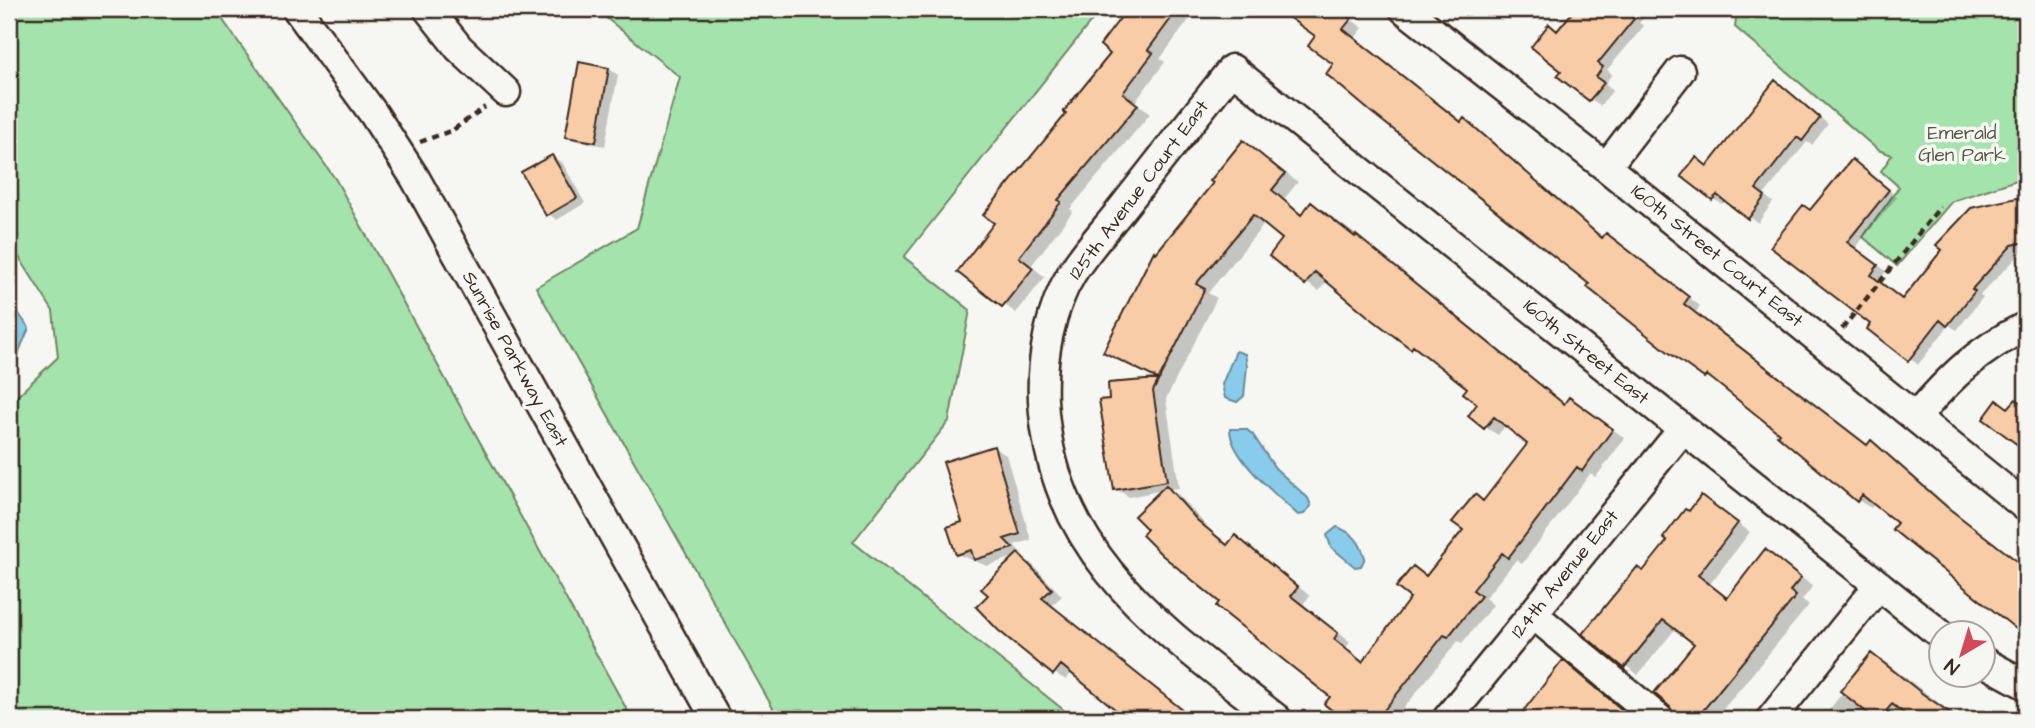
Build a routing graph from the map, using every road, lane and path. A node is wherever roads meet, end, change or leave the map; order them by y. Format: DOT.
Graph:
graph roads {
  1 [pos="298,9"];
  2 [pos="428,9"];
  3 [pos="1404,9"];
  4 [pos="1232,69"];
  5 [pos="1680,71"];
  6 [pos="506,92"];
  7 [pos="432,138"];
  8 [pos="1606,167"];
  9 [pos="1940,207"];
  10 [pos="2026,326"];
  11 [pos="1829,346"];
  12 [pos="1916,417"];
  13 [pos="1683,429"];
  14 [pos="2026,507"];
  15 [pos="1879,585"];
  16 [pos="1533,614"];
  17 [pos="1926,622"];
  18 [pos="1996,668"];
  19 [pos="2026,685"];
  20 [pos="716,719"];
  21 [pos="1277,719"];
  22 [pos="1447,719"];
  23 [pos="1659,719"];
  24 [pos="1770,719"];
  1 -- 20 [label="street, Sunrise Parkway East"];
  2 -- 6 [label="street"];
  3 -- 8 [label="street, 160th Street Court East"];
  4 -- 13 [label="street, 160th Street East"];
  4 -- 21 [label="street, 125th Avenue Court East"];
  5 -- 8 [label="street"];
  6 -- 7 [label="path"];
  8 -- 11 [label="street, 160th Street Court East"];
  9 -- 11 [label="path"];
  10 -- 12 [label="street"];
  11 -- 12 [label="street, 160th Street Court East"];
  12 -- 14 [label="street, 160th Street Court East"];
  13 -- 15 [label="street, 160th Street East"];
  13 -- 16 [label="street, 124th Avenue East"];
  15 -- 17 [label="street, 160th Street East"];
  15 -- 24 [label="street"];
  16 -- 22 [label="street, 124th Avenue East"];
  16 -- 23 [label="street"];
  18 -- 19 [label="street"];
}
